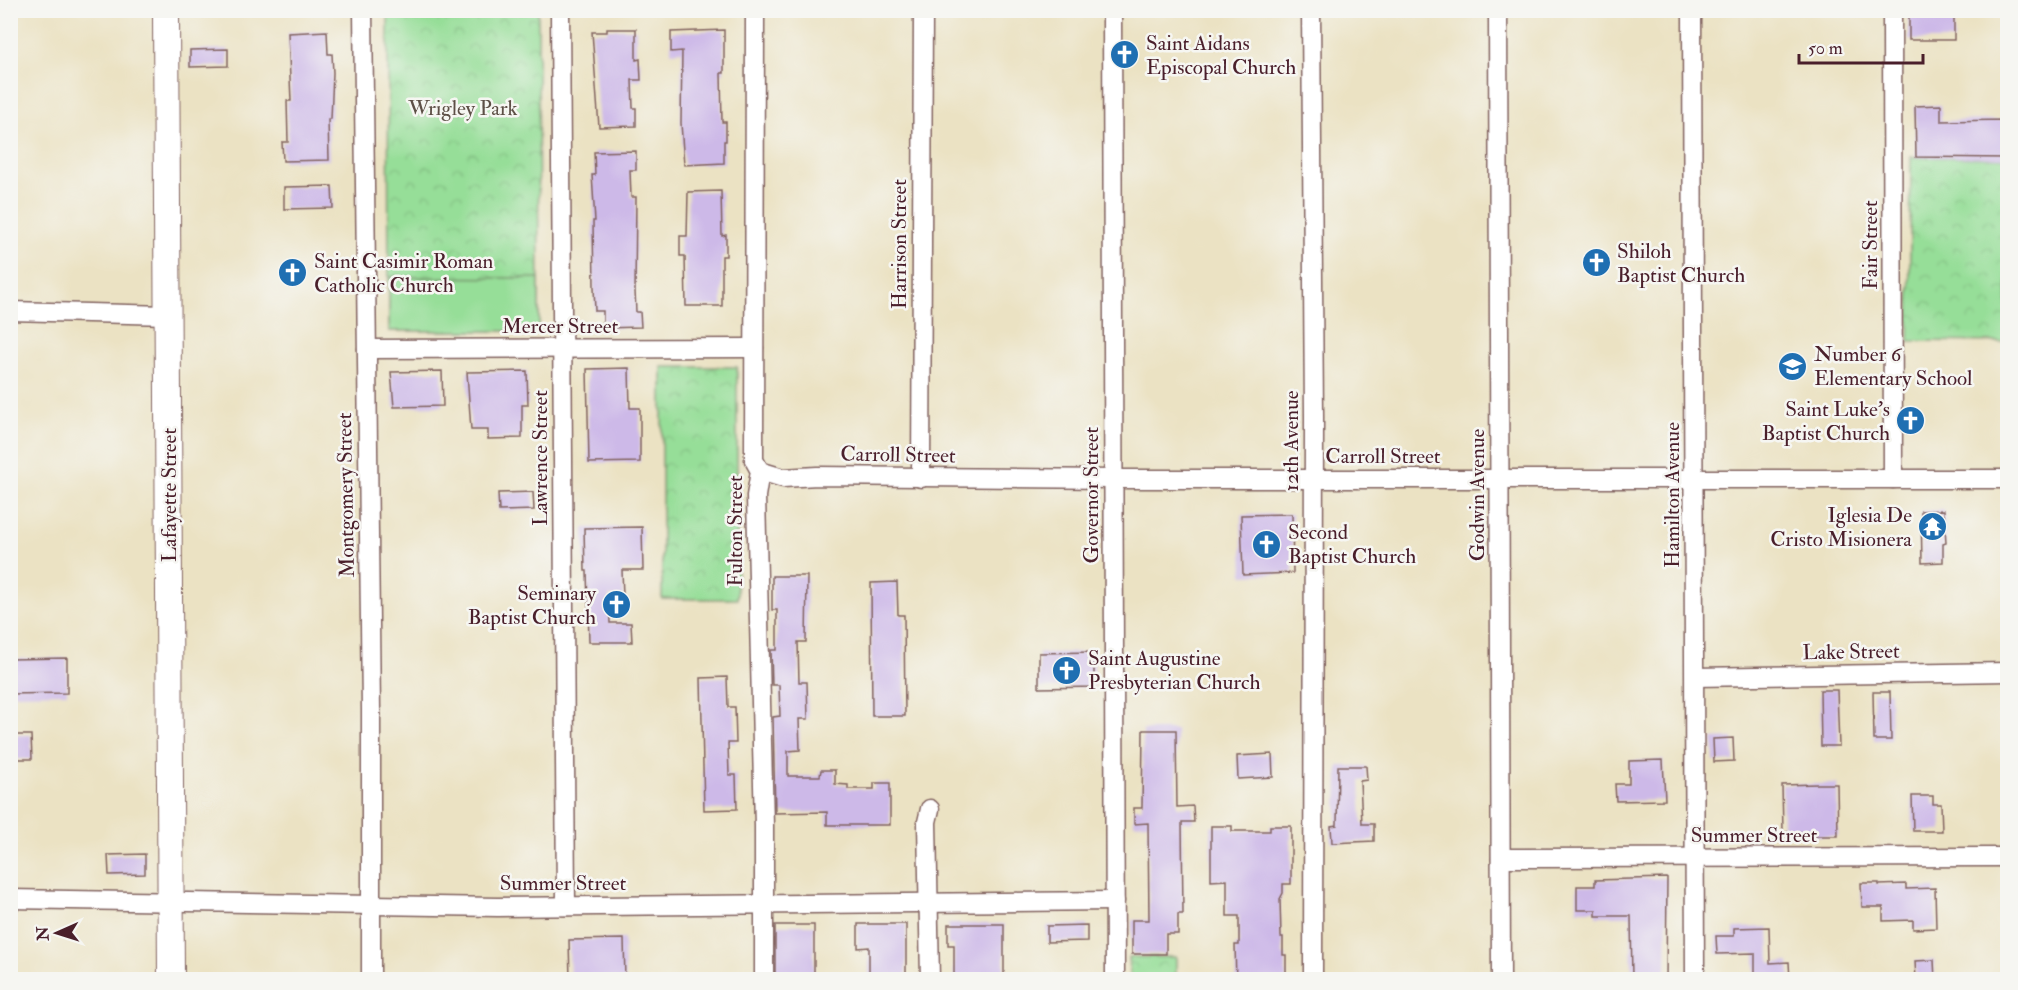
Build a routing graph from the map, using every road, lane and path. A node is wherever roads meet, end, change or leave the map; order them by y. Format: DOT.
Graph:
graph roads {
  1 [pos="166,10"];
  2 [pos="363,10"];
  3 [pos="560,10"];
  4 [pos="754,10"];
  5 [pos="923,10"];
  6 [pos="1112,10"];
  7 [pos="1311,10"];
  8 [pos="1498,10"];
  9 [pos="1692,10"];
  10 [pos="1892,10"];
  11 [pos="10,311"];
  12 [pos="168,315"];
  13 [pos="562,348"];
  14 [pos="754,348"];
  15 [pos="367,349"];
  16 [pos="760,471"];
  17 [pos="921,478"];
  18 [pos="1113,479"];
  19 [pos="1314,479"];
  20 [pos="1500,479"];
  21 [pos="1694,479"];
  22 [pos="1893,479"];
  23 [pos="2007,479"];
  24 [pos="2007,672"];
  25 [pos="1695,676"];
  26 [pos="930,808"];
  27 [pos="2007,857"];
  28 [pos="1501,858"];
  29 [pos="1695,858"];
  30 [pos="10,899"];
  31 [pos="171,901"];
  32 [pos="1115,901"];
  33 [pos="929,903"];
  34 [pos="370,904"];
  35 [pos="764,904"];
  36 [pos="567,906"];
  37 [pos="171,980"];
  38 [pos="371,980"];
  39 [pos="764,980"];
  40 [pos="930,980"];
  41 [pos="1115,980"];
  42 [pos="1313,980"];
  43 [pos="1501,980"];
  44 [pos="1695,980"];
  1 -- 12 [label="main road, Lafayette Street"];
  2 -- 15 [label="street, Montgomery Street"];
  3 -- 13 [label="street, Lawrence Street"];
  4 -- 14 [label="street, Fulton Street"];
  5 -- 17 [label="street, Harrison Street"];
  6 -- 18 [label="street, Governor Street"];
  7 -- 19 [label="street, 12th Avenue"];
  8 -- 20 [label="street, Godwin Avenue"];
  9 -- 21 [label="street, Hamilton Avenue"];
  10 -- 22 [label="street, Fair Street"];
  11 -- 12 [label="street"];
  12 -- 31 [label="main road, Lafayette Street"];
  13 -- 14 [label="street, Mercer Street"];
  13 -- 15 [label="street, Mercer Street"];
  13 -- 36 [label="street, Lawrence Street"];
  14 -- 16 [label="street, Fulton Street"];
  15 -- 34 [label="street, Montgomery Street"];
  16 -- 17 [label="street, Carroll Street"];
  16 -- 35 [label="street, Fulton Street"];
  17 -- 18 [label="street, Carroll Street"];
  18 -- 19 [label="street, Carroll Street"];
  18 -- 32 [label="street, Governor Street"];
  19 -- 20 [label="street, Carroll Street"];
  19 -- 42 [label="street, 12th Avenue"];
  20 -- 21 [label="street, Carroll Street"];
  20 -- 28 [label="street, Godwin Avenue"];
  21 -- 22 [label="street, Carroll Street"];
  21 -- 25 [label="street, Hamilton Avenue"];
  22 -- 23 [label="street, Carroll Street"];
  24 -- 25 [label="street, Lake Street"];
  25 -- 29 [label="street, Hamilton Avenue"];
  26 -- 33 [label="street"];
  27 -- 29 [label="street, Summer Street"];
  28 -- 29 [label="street, Summer Street"];
  28 -- 43 [label="street, Godwin Avenue"];
  29 -- 44 [label="street, Hamilton Avenue"];
  30 -- 31 [label="street, Summer Street"];
  31 -- 34 [label="street, Summer Street"];
  31 -- 37 [label="main road, Lafayette Street"];
  32 -- 33 [label="street, Summer Street"];
  32 -- 41 [label="street, Governor Street"];
  33 -- 35 [label="street, Summer Street"];
  33 -- 40 [label="street"];
  34 -- 36 [label="street, Summer Street"];
  34 -- 38 [label="street, Montgomery Street"];
  35 -- 36 [label="street, Summer Street"];
  35 -- 39 [label="street, Fulton Street"];
}
